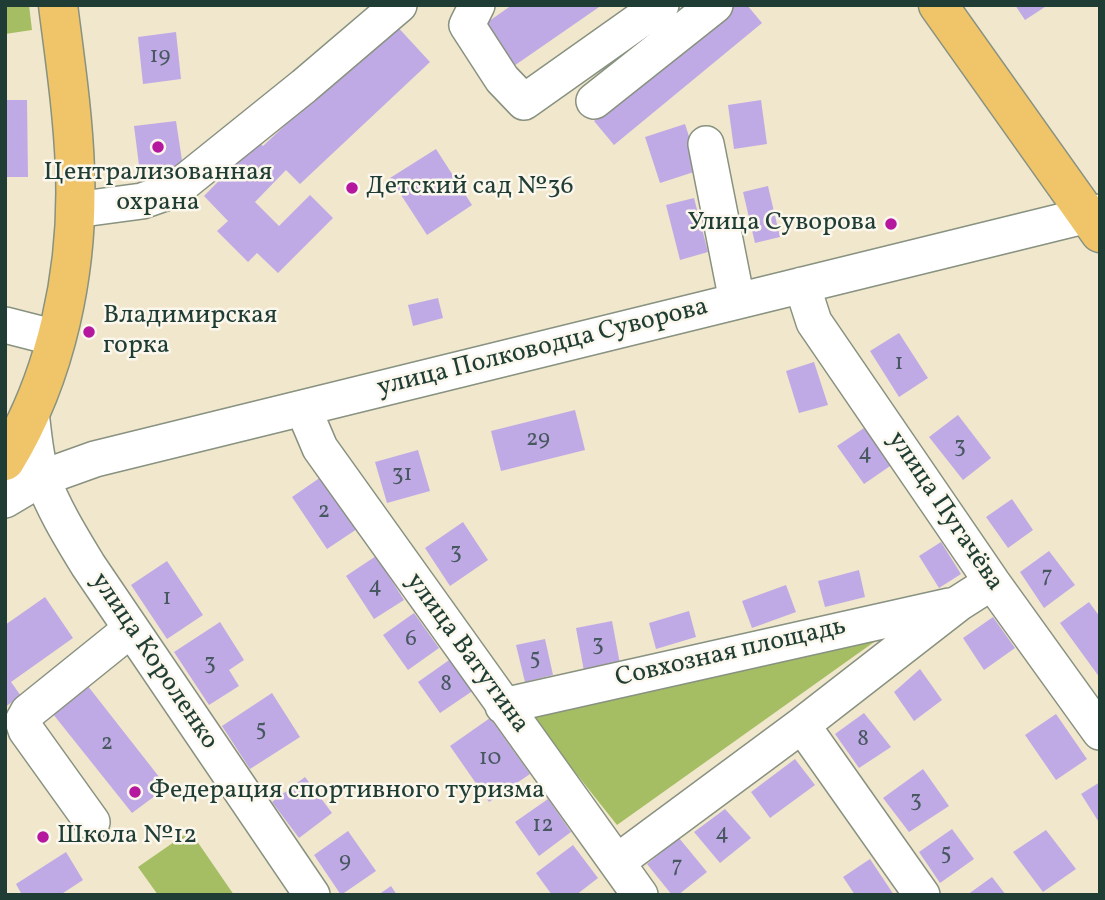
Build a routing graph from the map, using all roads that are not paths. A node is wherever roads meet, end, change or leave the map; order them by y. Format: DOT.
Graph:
graph roads {
  1 [pos="58,5"];
  2 [pos="399,5"];
  3 [pos="477,5"];
  4 [pos="661,5"];
  5 [pos="715,5"];
  6 [pos="938,5"];
  7 [pos="594,101"];
  8 [pos="706,144"];
  9 [pos="75,210"];
  10 [pos="1095,220"];
  11 [pos="802,285"];
  12 [pos="737,301"];
  13 [pos="5,325"];
  14 [pos="56,338"];
  15 [pos="303,408"];
  16 [pos="31,412"];
  17 [pos="42,478"];
  18 [pos="7,489"];
  19 [pos="992,582"];
  20 [pos="959,603"];
  21 [pos="131,629"];
  22 [pos="503,706"];
  23 [pos="802,725"];
  24 [pos="1100,732"];
  25 [pos="92,822"];
  26 [pos="617,862"];
  27 [pos="312,895"];
  28 [pos="640,895"];
  29 [pos="922,895"];
  1 -- 9 [label="main road"];
  2 -- 9 [label="street"];
  3 -- 4 [label="street"];
  5 -- 7 [label="street"];
  6 -- 10 [label="main road"];
  8 -- 12 [label="street"];
  9 -- 14 [label="main road"];
  10 -- 11 [label="street, улица Полководца Суворова"];
  11 -- 12 [label="street, улица Полководца Суворова"];
  11 -- 19 [label="street, улица Пугачёва"];
  12 -- 15 [label="street, улица Полководца Суворова"];
  13 -- 14 [label="street"];
  14 -- 16 [label="main road"];
  15 -- 17 [label="street, улица Полководца Суворова"];
  15 -- 22 [label="street, улица Ватутина"];
  16 -- 17 [label="street, улица Короленко"];
  16 -- 18 [label="main road"];
  17 -- 18 [label="street, улица Полководца Суворова"];
  17 -- 21 [label="street, улица Короленко"];
  19 -- 20 [label="street, Совхозная площадь"];
  19 -- 24 [label="street, улица Пугачёва"];
  20 -- 22 [label="street, Совхозная площадь"];
  20 -- 23 [label="street, Совхозная площадь"];
  21 -- 25 [label="street"];
  21 -- 27 [label="street, улица Короленко"];
  22 -- 26 [label="street, улица Ватутина"];
  23 -- 26 [label="street, Совхозная площадь"];
  23 -- 29 [label="street"];
  26 -- 28 [label="street, улица Ватутина"];
}
